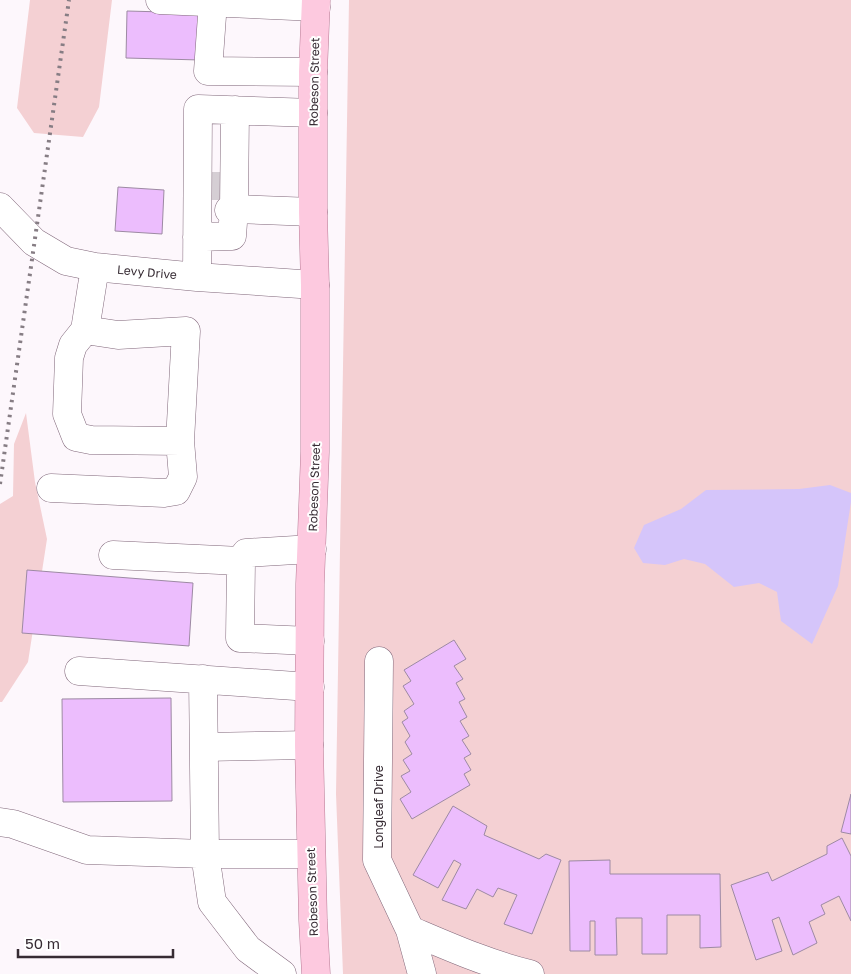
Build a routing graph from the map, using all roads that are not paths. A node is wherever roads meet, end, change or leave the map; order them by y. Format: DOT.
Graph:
graph roads {
  1 [pos="160,0"];
  2 [pos="213,2"];
  3 [pos="316,3"];
  4 [pos="314,72"];
  5 [pos="235,110"];
  6 [pos="313,113"];
  7 [pos="217,198"];
  8 [pos="0,207"];
  9 [pos="312,212"];
  10 [pos="197,237"];
  11 [pos="95,267"];
  12 [pos="197,276"];
  13 [pos="315,285"];
  14 [pos="85,330"];
  15 [pos="180,441"];
  16 [pos="51,488"];
  17 [pos="312,549"];
  18 [pos="113,555"];
  19 [pos="241,562"];
  20 [pos="310,641"];
  21 [pos="378,661"];
  22 [pos="79,671"];
  23 [pos="203,679"];
  24 [pos="310,687"];
  25 [pos="309,745"];
  26 [pos="204,747"];
  27 [pos="0,822"];
  28 [pos="204,854"];
  29 [pos="311,854"];
  30 [pos="410,930"];
  31 [pos="472,967"];
  32 [pos="282,974"];
  33 [pos="316,974"];
  34 [pos="422,974"];
  35 [pos="530,974"];
  1 -- 2 [label="street"];
  2 -- 3 [label="street"];
  2 -- 4 [label="street"];
  3 -- 4 [label="main road, Robeson Street"];
  4 -- 6 [label="main road, Robeson Street"];
  5 -- 6 [label="street"];
  5 -- 7 [label="street"];
  5 -- 7 [label="street"];
  6 -- 9 [label="main road, Robeson Street"];
  7 -- 9 [label="street"];
  7 -- 10 [label="street"];
  7 -- 10 [label="street"];
  8 -- 11 [label="street, Levy Drive"];
  9 -- 13 [label="main road, Robeson Street"];
  10 -- 12 [label="street"];
  11 -- 12 [label="street, Levy Drive"];
  11 -- 14 [label="street"];
  12 -- 13 [label="street, Levy Drive"];
  13 -- 17 [label="main road, Robeson Street"];
  14 -- 15 [label="street"];
  14 -- 15 [label="street"];
  15 -- 16 [label="street"];
  17 -- 19 [label="street"];
  17 -- 20 [label="main road, Robeson Street"];
  18 -- 19 [label="street"];
  19 -- 20 [label="street"];
  20 -- 24 [label="main road, Robeson Street"];
  21 -- 30 [label="street, Longleaf Drive"];
  22 -- 23 [label="street"];
  23 -- 24 [label="street"];
  23 -- 26 [label="street"];
  24 -- 25 [label="main road, Robeson Street"];
  25 -- 26 [label="street"];
  25 -- 29 [label="main road, Robeson Street"];
  26 -- 28 [label="street"];
  27 -- 28 [label="street"];
  28 -- 29 [label="street"];
  28 -- 32 [label="street"];
  29 -- 33 [label="main road, Robeson Street"];
  30 -- 31 [label="street"];
  30 -- 34 [label="street, Longleaf Drive"];
  31 -- 35 [label="street"];
}
